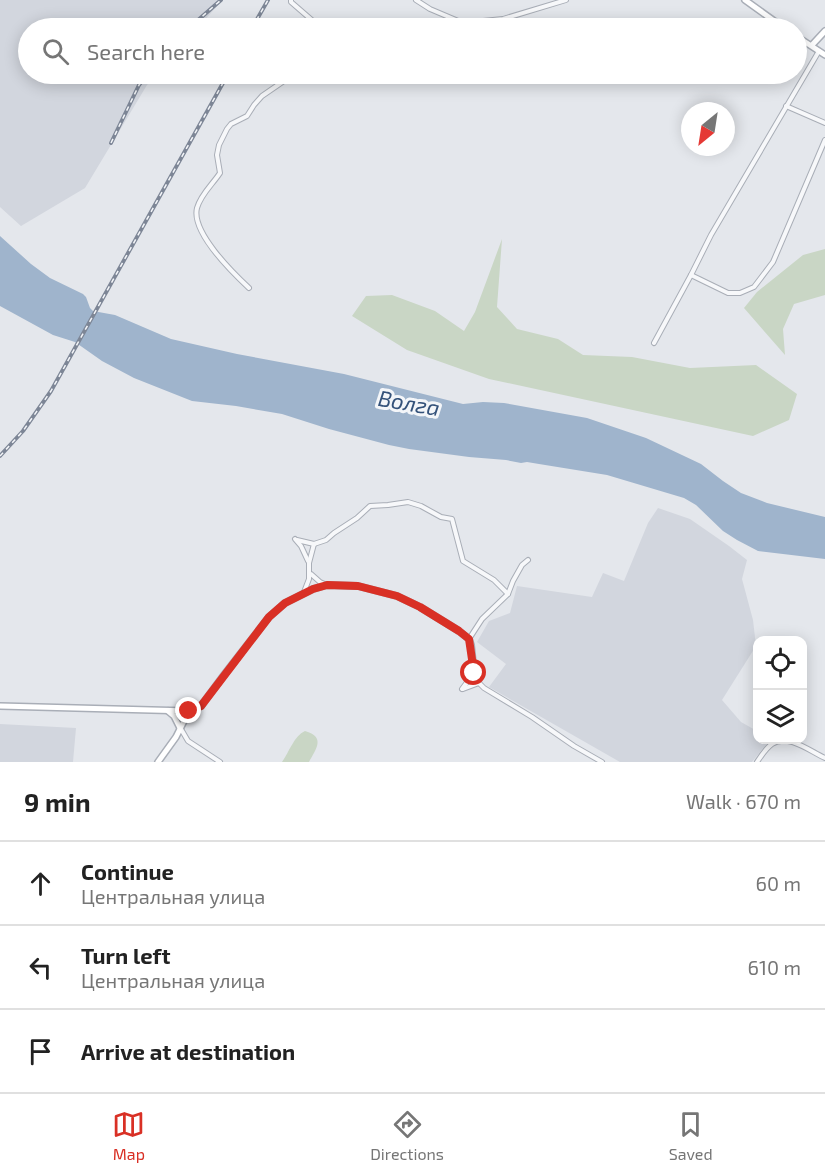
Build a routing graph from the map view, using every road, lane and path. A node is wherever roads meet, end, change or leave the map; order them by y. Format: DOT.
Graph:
graph roads {
  1 [pos="291,0"];
  2 [pos="416,0"];
  3 [pos="566,0"];
  4 [pos="745,0"];
  5 [pos="309,18"];
  6 [pos="451,18"];
  7 [pos="506,18"];
  8 [pos="770,18"];
  9 [pos="825,30"];
  10 [pos="807,42"];
  11 [pos="812,45"];
  12 [pos="822,53"];
  13 [pos="807,75"];
  14 [pos="279,84"];
  15 [pos="801,84"];
  16 [pos="786,106"];
  17 [pos="825,123"];
  18 [pos="825,140"];
  19 [pos="691,275"];
  20 [pos="249,288"];
  21 [pos="654,343"];
  22 [pos="314,544"];
  23 [pos="528,560"];
  24 [pos="309,563"];
  25 [pos="310,574"];
  26 [pos="327,585"];
  27 [pos="303,594"];
  28 [pos="508,594"];
  29 [pos="469,639"];
  30 [pos="474,673"];
  31 [pos="479,683"];
  32 [pos="0,706"];
  33 [pos="168,711"];
  34 [pos="189,711"];
  35 [pos="180,728"];
  36 [pos="825,758"];
  37 [pos="158,762"];
  38 [pos="220,762"];
  39 [pos="602,762"];
  40 [pos="757,762"];
  1 -- 5 [label="street"];
  2 -- 6 [label="street"];
  3 -- 7 [label="street"];
  4 -- 8 [label="street"];
  9 -- 11 [label="street"];
  10 -- 11 [label="street"];
  11 -- 12 [label="street"];
  12 -- 13 [label="street"];
  14 -- 20 [label="street"];
  15 -- 16 [label="street"];
  16 -- 17 [label="street"];
  16 -- 19 [label="street"];
  18 -- 19 [label="street"];
  19 -- 21 [label="street"];
  22 -- 24 [label="street"];
  22 -- 24 [label="street"];
  22 -- 28 [label="street"];
  23 -- 28 [label="street"];
  24 -- 25 [label="street"];
  25 -- 26 [label="street"];
  25 -- 27 [label="street"];
  26 -- 27 [label="street"];
  26 -- 29 [label="street"];
  27 -- 34 [label="street"];
  28 -- 29 [label="street"];
  29 -- 30 [label="street"];
  30 -- 31 [label="street"];
  30 -- 31 [label="street"];
  31 -- 39 [label="street"];
  32 -- 33 [label="street"];
  33 -- 34 [label="street"];
  33 -- 35 [label="street"];
  34 -- 35 [label="street"];
  35 -- 37 [label="street"];
  35 -- 38 [label="street"];
  36 -- 40 [label="street"];
}
